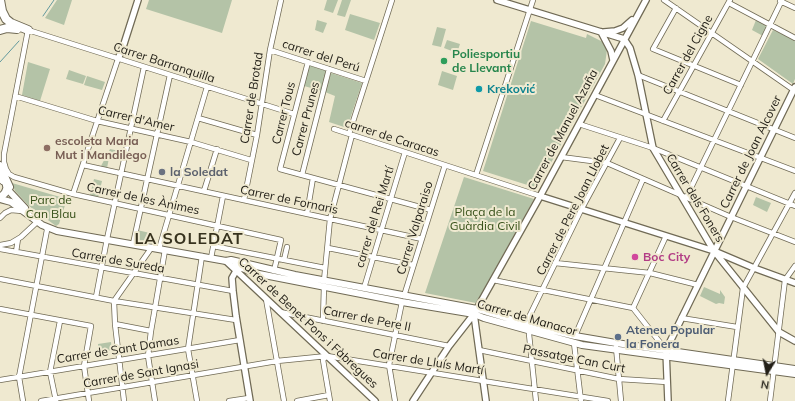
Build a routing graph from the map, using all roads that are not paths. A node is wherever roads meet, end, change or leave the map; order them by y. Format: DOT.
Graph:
graph roads {
  1 [pos="0,0"];
  2 [pos="138,0"];
  3 [pos="281,0"];
  4 [pos="392,0"];
  5 [pos="497,0"];
  6 [pos="533,0"];
  7 [pos="646,0"];
  8 [pos="664,0"];
  9 [pos="781,0"];
  10 [pos="730,1"];
  11 [pos="676,8"];
  12 [pos="795,8"];
  13 [pos="530,10"];
  14 [pos="637,16"];
  15 [pos="771,24"];
  16 [pos="0,30"];
  17 [pos="28,30"];
  18 [pos="601,32"];
  19 [pos="712,32"];
  20 [pos="795,38"];
  21 [pos="624,39"];
  22 [pos="270,50"];
  23 [pos="118,59"];
  24 [pos="613,60"];
  25 [pos="752,61"];
  26 [pos="308,62"];
  27 [pos="694,65"];
  28 [pos="144,67"];
  29 [pos="329,69"];
  30 [pos="638,74"];
  31 [pos="170,75"];
  32 [pos="366,80"];
  33 [pos="741,85"];
  34 [pos="207,87"];
  35 [pos="795,89"];
  36 [pos="679,91"];
  37 [pos="595,95"];
  38 [pos="15,96"];
  39 [pos="261,104"];
  40 [pos="728,111"];
  41 [pos="294,114"];
  42 [pos="646,114"];
  43 [pos="198,118"];
  44 [pos="97,121"];
  45 [pos="663,121"];
  46 [pos="579,124"];
  47 [pos="131,129"];
  48 [pos="334,129"];
  49 [pos="774,130"];
  50 [pos="157,134"];
  51 [pos="350,134"];
  52 [pos="257,135"];
  53 [pos="620,138"];
  54 [pos="795,138"];
  55 [pos="714,140"];
  56 [pos="191,142"];
  57 [pos="653,148"];
  58 [pos="217,149"];
  59 [pos="405,152"];
  60 [pos="561,157"];
  61 [pos="760,158"];
  62 [pos="251,160"];
  63 [pos="607,163"];
  64 [pos="0,165"];
  65 [pos="83,165"];
  66 [pos="445,165"];
  67 [pos="701,168"];
  68 [pos="795,171"];
  69 [pos="122,174"];
  70 [pos="302,175"];
  71 [pos="476,175"];
  72 [pos="3,177"];
  73 [pos="313,178"];
  74 [pos="147,179"];
  75 [pos="643,179"];
  76 [pos="340,185"];
  77 [pos="178,186"];
  78 [pos="746,187"];
  79 [pos="204,191"];
  80 [pos="795,193"];
  81 [pos="73,194"];
  82 [pos="223,196"];
  83 [pos="540,196"];
  84 [pos="684,197"];
  85 [pos="15,198"];
  86 [pos="391,199"];
  87 [pos="1,200"];
  88 [pos="244,200"];
  89 [pos="115,204"];
  90 [pos="790,204"];
  91 [pos="795,206"];
  92 [pos="140,209"];
  93 [pos="431,210"];
  94 [pos="581,210"];
  95 [pos="23,211"];
  96 [pos="307,214"];
  97 [pos="169,215"];
  98 [pos="731,217"];
  99 [pos="0,218"];
  100 [pos="330,219"];
  101 [pos="37,222"];
  102 [pos="624,222"];
  103 [pos="217,226"];
  104 [pos="49,228"];
  105 [pos="382,230"];
  106 [pos="773,234"];
  107 [pos="666,236"];
  108 [pos="18,239"];
  109 [pos="107,239"];
  110 [pos="422,239"];
  111 [pos="795,242"];
  112 [pos="133,244"];
  113 [pos="0,245"];
  114 [pos="214,246"];
  115 [pos="152,247"];
  116 [pos="287,247"];
  117 [pos="328,248"];
  118 [pos="0,249"];
  119 [pos="162,249"];
  120 [pos="232,249"];
  121 [pos="16,252"];
  122 [pos="714,252"];
  123 [pos="202,256"];
  124 [pos="374,257"];
  125 [pos="42,258"];
  126 [pos="211,258"];
  127 [pos="277,258"];
  128 [pos="284,260"];
  129 [pos="230,263"];
  130 [pos="555,263"];
  131 [pos="413,265"];
  132 [pos="795,266"];
  133 [pos="102,268"];
  134 [pos="325,268"];
  135 [pos="604,268"];
  136 [pos="754,268"];
  137 [pos="253,270"];
  138 [pos="236,271"];
  139 [pos="274,271"];
  140 [pos="134,273"];
  141 [pos="650,273"];
  142 [pos="160,278"];
  143 [pos="232,278"];
  144 [pos="0,279"];
  145 [pos="493,280"];
  146 [pos="786,280"];
  147 [pos="248,281"];
  148 [pos="324,283"];
  149 [pos="795,283"];
  150 [pos="198,284"];
  151 [pos="698,285"];
  152 [pos="36,286"];
  153 [pos="364,288"];
  154 [pos="743,288"];
  155 [pos="233,290"];
  156 [pos="543,291"];
  157 [pos="96,297"];
  158 [pos="266,299"];
  159 [pos="403,299"];
  160 [pos="590,299"];
  161 [pos="114,300"];
  162 [pos="155,307"];
  163 [pos="633,308"];
  164 [pos="0,309"];
  165 [pos="475,311"];
  166 [pos="280,312"];
  167 [pos="194,313"];
  168 [pos="30,314"];
  169 [pos="681,318"];
  170 [pos="60,320"];
  171 [pos="236,320"];
  172 [pos="324,321"];
  173 [pos="115,324"];
  174 [pos="737,327"];
  175 [pos="530,328"];
  176 [pos="151,331"];
  177 [pos="779,332"];
  178 [pos="395,335"];
  179 [pos="574,339"];
  180 [pos="240,340"];
  181 [pos="795,341"];
  182 [pos="449,346"];
  183 [pos="616,346"];
  184 [pos="188,349"];
  185 [pos="479,350"];
  186 [pos="666,353"];
  187 [pos="148,356"];
  188 [pos="327,356"];
  189 [pos="118,361"];
  190 [pos="277,361"];
  191 [pos="532,361"];
  192 [pos="732,362"];
  193 [pos="389,365"];
  194 [pos="84,366"];
  195 [pos="244,366"];
  196 [pos="774,368"];
  197 [pos="795,369"];
  198 [pos="578,370"];
  199 [pos="50,372"];
  200 [pos="432,373"];
  201 [pos="795,374"];
  202 [pos="192,375"];
  203 [pos="18,377"];
  204 [pos="620,378"];
  205 [pos="0,380"];
  206 [pos="483,381"];
  207 [pos="152,382"];
  208 [pos="667,382"];
  209 [pos="122,387"];
  210 [pos="535,390"];
  211 [pos="88,393"];
  212 [pos="329,395"];
  213 [pos="249,399"];
  214 [pos="581,399"];
  215 [pos="56,400"];
  216 [pos="23,401"];
  217 [pos="41,401"];
  218 [pos="89,401"];
  219 [pos="124,401"];
  220 [pos="155,401"];
  221 [pos="197,401"];
  222 [pos="229,401"];
  223 [pos="284,401"];
  224 [pos="297,401"];
  225 [pos="330,401"];
  226 [pos="375,401"];
  227 [pos="395,401"];
  228 [pos="413,401"];
  229 [pos="486,401"];
  230 [pos="536,401"];
  231 [pos="608,401"];
  232 [pos="621,401"];
  233 [pos="668,401"];
  234 [pos="728,401"];
  235 [pos="770,401"];
  1 -- 17 [label="highway"];
  2 -- 23 [label="street"];
  3 -- 22 [label="street, Carrer de Brotad"];
  4 -- 32 [label="street"];
  5 -- 13 [label="street"];
  6 -- 13 [label="street"];
  7 -- 14 [label="street, Carrer de Manuel Azaña"];
  8 -- 11 [label="street"];
  9 -- 12 [label="street"];
  9 -- 15 [label="street"];
  10 -- 15 [label="street"];
  10 -- 19 [label="street, Carrer del Cigne"];
  11 -- 19 [label="street"];
  11 -- 27 [label="street"];
  13 -- 18 [label="street"];
  13 -- 71 [label="street"];
  14 -- 18 [label="street, Carrer de Manuel Azaña"];
  14 -- 21 [label="street, Carrer de Manuel Azaña"];
  15 -- 20 [label="street"];
  15 -- 25 [label="street"];
  16 -- 17 [label="highway"];
  17 -- 23 [label="street, Carrer Barranquilla"];
  17 -- 38 [label="street"];
  18 -- 21 [label="street"];
  18 -- 24 [label="street, Carrer de Manuel Azaña"];
  19 -- 25 [label="street"];
  19 -- 27 [label="street, Carrer del Cigne"];
  21 -- 24 [label="street, Carrer de Manuel Azaña"];
  21 -- 30 [label="street, Carrer dels Foners"];
  22 -- 26 [label="street, carrer del Perú"];
  22 -- 39 [label="street, Carrer de Brotad"];
  23 -- 28 [label="street, Carrer Barranquilla"];
  23 -- 44 [label="street"];
  24 -- 37 [label="street, Carrer de Manuel Azaña"];
  25 -- 33 [label="street"];
  25 -- 35 [label="street"];
  26 -- 29 [label="street, carrer del Perú"];
  26 -- 41 [label="street, Carrer Tous"];
  27 -- 33 [label="street"];
  27 -- 36 [label="street, Carrer del Cigne"];
  28 -- 31 [label="street, Carrer Barranquilla"];
  28 -- 47 [label="street"];
  29 -- 32 [label="street, carrer del Perú"];
  29 -- 70 [label="street, Carrer Prunes"];
  30 -- 36 [label="street"];
  30 -- 42 [label="street, Carrer dels Foners"];
  31 -- 34 [label="street, Carrer Barranquilla"];
  31 -- 50 [label="street"];
  32 -- 51 [label="street"];
  33 -- 40 [label="street"];
  34 -- 39 [label="street, Carrer Barranquilla"];
  34 -- 43 [label="street"];
  35 -- 49 [label="street, Carrer de Joan Alcover"];
  36 -- 40 [label="street"];
  36 -- 45 [label="street, Carrer del Cigne"];
  37 -- 42 [label="street"];
  37 -- 46 [label="street, Carrer de Manuel Azaña"];
  38 -- 44 [label="street, Carrer d'Amer"];
  38 -- 72 [label="street"];
  39 -- 41 [label="street, Carrer Barranquilla"];
  39 -- 52 [label="street, Carrer de Brotad"];
  40 -- 49 [label="street"];
  40 -- 55 [label="street"];
  41 -- 70 [label="street, Carrer Tous"];
  42 -- 45 [label="street"];
  42 -- 57 [label="street, Carrer dels Foners"];
  43 -- 52 [label="street"];
  43 -- 56 [label="street"];
  44 -- 47 [label="street, Carrer d'Amer"];
  44 -- 65 [label="street"];
  45 -- 55 [label="street"];
  46 -- 53 [label="street"];
  46 -- 60 [label="street, Carrer de Manuel Azaña"];
  47 -- 50 [label="street, Carrer d'Amer"];
  47 -- 69 [label="street"];
  48 -- 51 [label="street, carrer de Caracas"];
  49 -- 54 [label="street"];
  49 -- 61 [label="street, Carrer de Joan Alcover"];
  50 -- 56 [label="street, Carrer d'Amer"];
  50 -- 74 [label="street"];
  51 -- 59 [label="street, carrer de Caracas"];
  51 -- 76 [label="street"];
  52 -- 62 [label="street, Carrer de Brotad"];
  53 -- 57 [label="street"];
  53 -- 63 [label="street, Carrer de Pere Joan Llobet"];
  55 -- 61 [label="street"];
  55 -- 67 [label="street"];
  56 -- 58 [label="street, Carrer d'Amer"];
  56 -- 77 [label="street"];
  57 -- 67 [label="street"];
  57 -- 84 [label="street, Carrer dels Foners"];
  58 -- 62 [label="street, Carrer d'Amer"];
  58 -- 79 [label="street"];
  59 -- 66 [label="street, carrer de Caracas"];
  59 -- 86 [label="street, carrer del Rei Martí"];
  60 -- 63 [label="street"];
  60 -- 83 [label="street, Carrer de Manuel Azaña"];
  61 -- 68 [label="street"];
  61 -- 78 [label="street, Carrer de Joan Alcover"];
  62 -- 88 [label="street, Carrer de Brotad"];
  63 -- 75 [label="street"];
  63 -- 94 [label="street, Carrer de Pere Joan Llobet"];
  64 -- 85 [label="main road"];
  65 -- 69 [label="street, Carrer de Fornaris"];
  65 -- 81 [label="street"];
  66 -- 71 [label="street, carrer de Caracas"];
  66 -- 93 [label="street, Carrer Valparaiso"];
  67 -- 78 [label="street"];
  67 -- 84 [label="street"];
  69 -- 74 [label="street, Carrer de Fornaris"];
  69 -- 89 [label="street"];
  70 -- 73 [label="street"];
  71 -- 83 [label="street, carrer de Caracas"];
  72 -- 81 [label="street, Carrer de les Ànimes"];
  72 -- 85 [label="main road, Carrer de Manacor"];
  72 -- 87 [label="highway"];
  73 -- 76 [label="street"];
  73 -- 96 [label="street"];
  74 -- 77 [label="street, Carrer de Fornaris"];
  74 -- 92 [label="street"];
  75 -- 84 [label="street"];
  75 -- 102 [label="street"];
  76 -- 86 [label="street"];
  76 -- 100 [label="street"];
  77 -- 79 [label="street, Carrer de Fornaris"];
  77 -- 97 [label="street"];
  78 -- 90 [label="street"];
  78 -- 98 [label="street, Carrer de Joan Alcover"];
  79 -- 82 [label="street, Carrer de Fornaris"];
  80 -- 90 [label="street"];
  81 -- 89 [label="street, Carrer de les Ànimes"];
  82 -- 88 [label="street, Carrer de Fornaris"];
  82 -- 103 [label="street"];
  83 -- 94 [label="street"];
  83 -- 145 [label="street, Carrer de Manuel Azaña"];
  84 -- 98 [label="street"];
  84 -- 122 [label="street, Carrer dels Foners"];
  85 -- 104 [label="main road, Carrer de Manacor"];
  86 -- 93 [label="street"];
  86 -- 105 [label="street, carrer del Rei Martí"];
  87 -- 95 [label="main road, Carrer de Manacor"];
  88 -- 96 [label="street, Carrer de Fornaris"];
  89 -- 92 [label="street, Carrer de les Ànimes"];
  89 -- 109 [label="street"];
  90 -- 91 [label="street"];
  90 -- 106 [label="street"];
  92 -- 97 [label="street, Carrer de les Ànimes"];
  92 -- 112 [label="street"];
  93 -- 110 [label="street, Carrer Valparaiso"];
  94 -- 102 [label="street"];
  94 -- 130 [label="street, Carrer de Pere Joan Llobet"];
  95 -- 99 [label="street"];
  95 -- 101 [label="main road, Carrer de Manacor"];
  96 -- 100 [label="street, Carrer de Fornaris"];
  97 -- 103 [label="street, Carrer de les Ànimes"];
  97 -- 119 [label="street"];
  98 -- 106 [label="street"];
  98 -- 122 [label="street, Carrer de Joan Alcover"];
  100 -- 105 [label="street, Carrer de Fornaris"];
  100 -- 117 [label="street"];
  101 -- 104 [label="main road, Carrer de Manacor"];
  101 -- 108 [label="street"];
  102 -- 107 [label="street"];
  102 -- 135 [label="street"];
  103 -- 114 [label="street"];
  103 -- 127 [label="street, Carrer de les Ànimes"];
  104 -- 109 [label="main road, Carrer de Manacor"];
  104 -- 125 [label="street"];
  105 -- 110 [label="street, Carrer de Fornaris"];
  105 -- 124 [label="street, carrer del Rei Martí"];
  106 -- 111 [label="street"];
  106 -- 136 [label="street"];
  107 -- 122 [label="street"];
  107 -- 141 [label="street"];
  108 -- 113 [label="street"];
  108 -- 121 [label="street"];
  109 -- 112 [label="main road, Carrer de Manacor"];
  109 -- 133 [label="street"];
  110 -- 131 [label="street, Carrer Valparaiso"];
  112 -- 115 [label="main road, Carrer de Manacor"];
  114 -- 120 [label="street"];
  114 -- 126 [label="street"];
  115 -- 119 [label="main road, Carrer de Manacor"];
  115 -- 140 [label="street"];
  116 -- 128 [label="street"];
  117 -- 124 [label="street"];
  117 -- 134 [label="street"];
  118 -- 121 [label="street, Carrer de Sureda"];
  119 -- 123 [label="main road, Carrer de Manacor"];
  119 -- 142 [label="street"];
  120 -- 127 [label="street"];
  120 -- 129 [label="street"];
  121 -- 125 [label="street, Carrer de Sureda"];
  122 -- 136 [label="street"];
  122 -- 151 [label="street, Carrer de Joan Alcover"];
  122 -- 154 [label="street, Carrer dels Foners"];
  123 -- 126 [label="main road, Carrer de Manacor"];
  123 -- 150 [label="street"];
  124 -- 131 [label="street"];
  124 -- 153 [label="street, carrer del Rei Martí"];
  125 -- 133 [label="street, Carrer de Sureda"];
  125 -- 152 [label="street"];
  126 -- 129 [label="main road, Carrer de Manacor"];
  127 -- 128 [label="street"];
  127 -- 139 [label="street"];
  128 -- 134 [label="street"];
  129 -- 137 [label="main road, Carrer de Manacor"];
  129 -- 137 [label="main road, Carrer de Manacor"];
  129 -- 138 [label="street, Carrer de Benet Pons i Fàbregues"];
  129 -- 143 [label="street"];
  130 -- 135 [label="street"];
  130 -- 156 [label="street, Carrer de Pere Joan Llobet"];
  131 -- 159 [label="street, Carrer Valparaiso"];
  132 -- 146 [label="street"];
  133 -- 140 [label="street, Carrer de Sureda"];
  133 -- 157 [label="street"];
  134 -- 148 [label="street"];
  135 -- 141 [label="street"];
  135 -- 160 [label="street"];
  136 -- 146 [label="street"];
  136 -- 154 [label="street"];
  137 -- 138 [label="street"];
  137 -- 139 [label="main road, Carrer de Manacor"];
  137 -- 147 [label="street"];
  137 -- 148 [label="main road, Carrer de Manacor"];
  138 -- 143 [label="street"];
  138 -- 147 [label="street, Carrer de Benet Pons i Fàbregues"];
  139 -- 148 [label="main road, Carrer de Manacor"];
  140 -- 142 [label="street, Carrer de Sureda"];
  140 -- 161 [label="street"];
  141 -- 151 [label="street"];
  141 -- 163 [label="street"];
  142 -- 150 [label="street, Carrer de Sureda"];
  142 -- 162 [label="street"];
  143 -- 147 [label="street"];
  143 -- 155 [label="street"];
  144 -- 152 [label="street"];
  145 -- 156 [label="street"];
  145 -- 165 [label="street, Carrer de Manuel Azaña"];
  146 -- 149 [label="street"];
  146 -- 177 [label="street"];
  147 -- 158 [label="street, Carrer de Benet Pons i Fàbregues"];
  148 -- 153 [label="main road, Carrer de Manacor"];
  148 -- 159 [label="main road, Carrer de Manacor"];
  148 -- 172 [label="street"];
  150 -- 155 [label="street, Carrer de Sureda"];
  150 -- 167 [label="street"];
  151 -- 169 [label="street, Carrer de Joan Alcover"];
  152 -- 157 [label="street"];
  152 -- 168 [label="street"];
  153 -- 159 [label="main road, Carrer de Manacor"];
  154 -- 174 [label="street"];
  154 -- 177 [label="street, Carrer dels Foners"];
  155 -- 171 [label="street"];
  156 -- 160 [label="street"];
  156 -- 175 [label="street, Carrer de Pere Joan Llobet"];
  157 -- 161 [label="street"];
  158 -- 166 [label="street, Carrer de Benet Pons i Fàbregues"];
  158 -- 190 [label="street"];
  159 -- 165 [label="main road, Carrer de Manacor"];
  159 -- 178 [label="street, Carrer Valparaiso"];
  160 -- 163 [label="street"];
  160 -- 179 [label="street"];
  161 -- 162 [label="street"];
  161 -- 173 [label="street"];
  162 -- 167 [label="street"];
  162 -- 176 [label="street"];
  163 -- 186 [label="street"];
  164 -- 168 [label="street"];
  165 -- 175 [label="main road, Carrer de Manacor"];
  165 -- 182 [label="street, Carrer de Manuel Azaña"];
  165 -- 185 [label="street"];
  166 -- 172 [label="street, Carrer de Pere II"];
  166 -- 188 [label="street, Carrer de Benet Pons i Fàbregues"];
  167 -- 171 [label="street"];
  167 -- 184 [label="street"];
  168 -- 170 [label="street"];
  168 -- 203 [label="street"];
  169 -- 174 [label="street"];
  169 -- 186 [label="street, Carrer de Joan Alcover"];
  170 -- 194 [label="street"];
  170 -- 199 [label="street"];
  171 -- 180 [label="street"];
  172 -- 178 [label="street, Carrer de Pere II"];
  173 -- 176 [label="street"];
  173 -- 189 [label="street"];
  174 -- 192 [label="street"];
  175 -- 179 [label="main road, Carrer de Manacor"];
  175 -- 191 [label="street, Carrer de Pere Joan Llobet"];
  176 -- 187 [label="street"];
  177 -- 181 [label="street, Carrer dels Foners"];
  177 -- 196 [label="street"];
  178 -- 182 [label="street, Carrer de Pere II"];
  178 -- 193 [label="street, Carrer Valparaiso"];
  179 -- 183 [label="main road, Carrer de Manacor"];
  179 -- 198 [label="street"];
  180 -- 184 [label="street, Carrer de Sant Damas"];
  180 -- 195 [label="street"];
  182 -- 200 [label="street, Carrer de Manuel Azaña"];
  183 -- 186 [label="main road, Carrer de Manacor"];
  183 -- 204 [label="street"];
  184 -- 187 [label="street, Carrer de Sant Damas"];
  184 -- 202 [label="street"];
  185 -- 191 [label="street, Passatge Can Curt"];
  185 -- 206 [label="street"];
  186 -- 192 [label="main road, Carrer de Manacor"];
  186 -- 208 [label="street"];
  187 -- 189 [label="street, Carrer de Sant Damas"];
  187 -- 207 [label="street"];
  188 -- 190 [label="street, Carrer de Lluís Martí"];
  188 -- 193 [label="street, Carrer de Lluís Martí"];
  188 -- 212 [label="street"];
  188 -- 226 [label="street, Carrer de Benet Pons i Fàbregues"];
  189 -- 194 [label="street, Carrer de Sant Damas"];
  189 -- 209 [label="street"];
  190 -- 195 [label="street, Carrer de Lluís Martí"];
  190 -- 223 [label="street"];
  191 -- 198 [label="street, Passatge Can Curt"];
  191 -- 210 [label="street, Carrer de Pere Joan Llobet"];
  192 -- 196 [label="main road, Carrer de Manacor"];
  192 -- 234 [label="street"];
  193 -- 200 [label="street, Carrer de Lluís Martí"];
  193 -- 227 [label="street"];
  194 -- 199 [label="street, Carrer de Sant Damas"];
  194 -- 211 [label="street"];
  195 -- 202 [label="street, Carrer de Sant Ignasi"];
  195 -- 213 [label="street"];
  196 -- 197 [label="main road, Carrer de Manacor"];
  196 -- 201 [label="main road, Carrer de Manacor"];
  196 -- 235 [label="street"];
  198 -- 204 [label="street, Passatge Can Curt"];
  198 -- 214 [label="street"];
  199 -- 203 [label="street, Carrer de Sant Damas"];
  199 -- 215 [label="street"];
  200 -- 206 [label="street, Carrer de Lluís Martí"];
  200 -- 228 [label="street, Carrer de Manuel Azaña"];
  202 -- 207 [label="street, Carrer de Sant Ignasi"];
  202 -- 221 [label="street"];
  203 -- 205 [label="street, Carrer de Sant Damas"];
  203 -- 216 [label="street"];
  204 -- 208 [label="street, Passatge Can Curt"];
  204 -- 232 [label="street"];
  206 -- 210 [label="street, Carrer de Lluís Martí"];
  206 -- 229 [label="street"];
  207 -- 209 [label="street, Carrer de Sant Ignasi"];
  207 -- 220 [label="street"];
  208 -- 233 [label="street"];
  209 -- 211 [label="street, Carrer de Sant Ignasi"];
  209 -- 219 [label="street"];
  210 -- 214 [label="street, Carrer de Lluís Martí"];
  210 -- 230 [label="street, Carrer de Pere Joan Llobet"];
  211 -- 215 [label="street, Carrer de Sant Ignasi"];
  211 -- 218 [label="street"];
  212 -- 224 [label="street"];
  212 -- 225 [label="street"];
  213 -- 222 [label="street"];
  214 -- 231 [label="street, Carrer de Lluís Martí"];
  215 -- 217 [label="street, Carrer de Sant Ignasi"];
}
